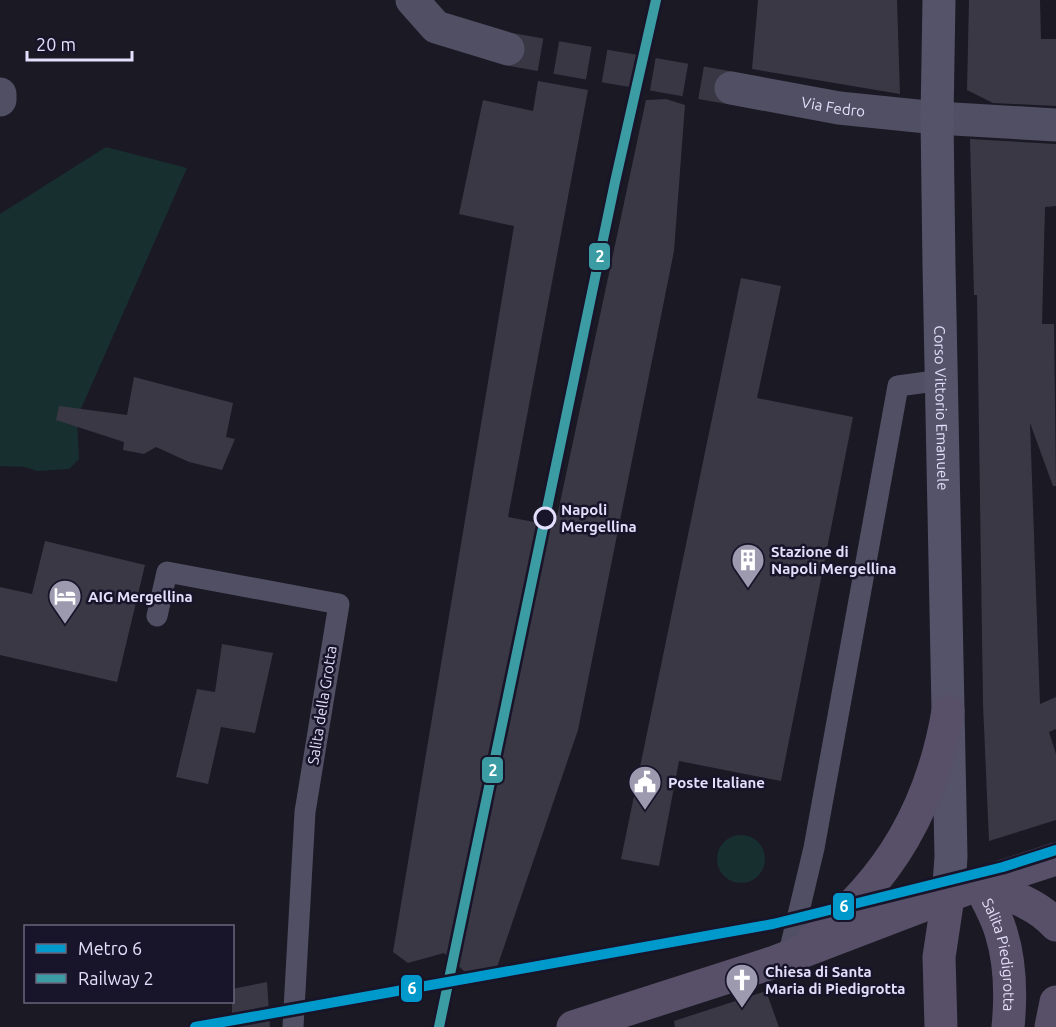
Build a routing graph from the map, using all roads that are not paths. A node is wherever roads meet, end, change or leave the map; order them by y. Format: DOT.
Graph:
graph roads {
  1 [pos="412,0"];
  2 [pos="939,0"];
  3 [pos="508,49"];
  4 [pos="731,88"];
  5 [pos="0,94"];
  6 [pos="0,99"];
  7 [pos="937,118"];
  8 [pos="1056,125"];
  9 [pos="942,380"];
  10 [pos="157,616"];
  11 [pos="948,711"];
  12 [pos="951,816"];
  13 [pos="1056,859"];
  14 [pos="979,884"];
  15 [pos="948,897"];
  16 [pos="1056,926"];
  17 [pos="782,960"];
  18 [pos="1056,1002"];
  19 [pos="293,1027"];
  20 [pos="573,1027"];
  21 [pos="941,1027"];
  22 [pos="1008,1027"];
  23 [pos="1051,1027"];
  1 -- 3 [label="street"];
  2 -- 7 [label="street, Corso Vittorio Emanuele"];
  4 -- 7 [label="street, Via Fedro"];
  5 -- 6 [label="street"];
  7 -- 8 [label="street, Via Fedro"];
  7 -- 9 [label="street, Corso Vittorio Emanuele"];
  9 -- 11 [label="street, Corso Vittorio Emanuele"];
  9 -- 17 [label="lane"];
  10 -- 19 [label="lane, Salita della Grotta"];
  11 -- 12 [label="street, Corso Vittorio Emanuele"];
  11 -- 17 [label="main road"];
  12 -- 14 [label="street, Salita Piedigrotta"];
  12 -- 15 [label="street"];
  13 -- 14 [label="main road"];
  14 -- 15 [label="main road"];
  14 -- 16 [label="main road, Salita Piedigrotta"];
  14 -- 22 [label="main road, Salita Piedigrotta"];
  15 -- 17 [label="main road"];
  15 -- 21 [label="main road"];
  17 -- 20 [label="main road"];
  18 -- 23 [label="main road"];
}
